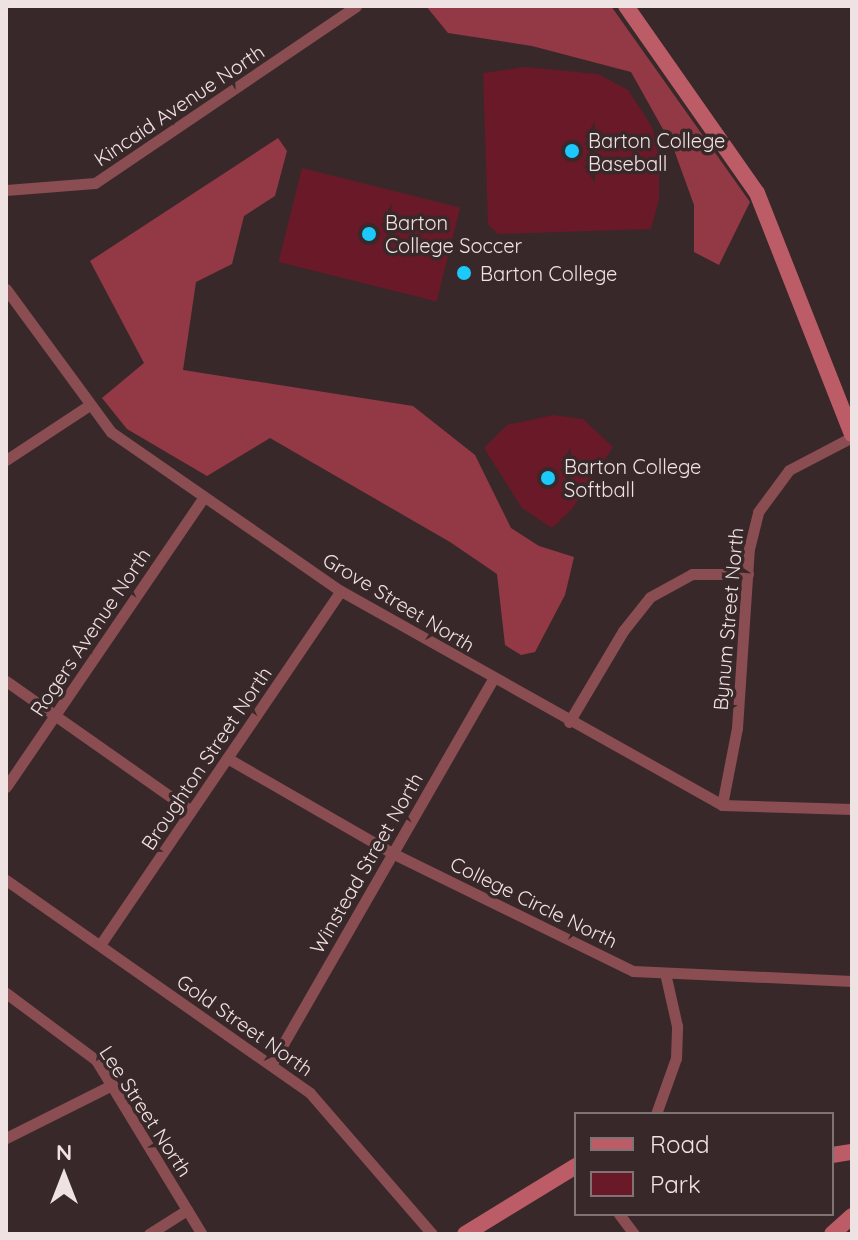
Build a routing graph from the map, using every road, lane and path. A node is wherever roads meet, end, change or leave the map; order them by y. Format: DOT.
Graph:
graph roads {
  1 [pos="356,6"];
  2 [pos="626,6"];
  3 [pos="6,190"];
  4 [pos="6,289"];
  5 [pos="88,406"];
  6 [pos="852,435"];
  7 [pos="6,460"];
  8 [pos="203,498"];
  9 [pos="748,574"];
  10 [pos="341,591"];
  11 [pos="493,679"];
  12 [pos="6,681"];
  13 [pos="55,717"];
  14 [pos="569,722"];
  15 [pos="227,758"];
  16 [pos="6,787"];
  17 [pos="722,805"];
  18 [pos="852,809"];
  19 [pos="191,811"];
  20 [pos="392,853"];
  21 [pos="6,880"];
  22 [pos="100,945"];
  23 [pos="666,977"];
  24 [pos="852,981"];
  25 [pos="6,993"];
  26 [pos="271,1065"];
  27 [pos="112,1085"];
  28 [pos="657,1112"];
  29 [pos="6,1138"];
  30 [pos="574,1167"];
  31 [pos="187,1210"];
  32 [pos="620,1216"];
  33 [pos="851,1217"];
  34 [pos="149,1234"];
  35 [pos="202,1234"];
  36 [pos="432,1234"];
  37 [pos="465,1234"];
  38 [pos="634,1234"];
  39 [pos="832,1234"];
  1 -- 3 [label="street, Kincaid Avenue North"];
  2 -- 6 [label="street"];
  4 -- 5 [label="street, Grove Street North"];
  5 -- 7 [label="street"];
  5 -- 8 [label="street, Grove Street North"];
  6 -- 9 [label="street, Bynum Street North"];
  8 -- 10 [label="street, Grove Street North"];
  8 -- 13 [label="street, Rogers Avenue North"];
  9 -- 14 [label="street"];
  9 -- 17 [label="street, Bynum Street North"];
  10 -- 11 [label="street, Grove Street North"];
  10 -- 15 [label="street, Broughton Street North"];
  11 -- 14 [label="street, Grove Street North"];
  11 -- 20 [label="street, Winstead Street North"];
  12 -- 13 [label="street"];
  13 -- 16 [label="street, Rogers Avenue North"];
  13 -- 19 [label="street"];
  14 -- 17 [label="street, Grove Street North"];
  15 -- 19 [label="street, Broughton Street North"];
  15 -- 20 [label="street, College Circle North"];
  17 -- 18 [label="street, Grove Street North"];
  19 -- 22 [label="street, Broughton Street North"];
  20 -- 23 [label="street, College Circle North"];
  20 -- 26 [label="street, Winstead Street North"];
  21 -- 22 [label="street, Gold Street North"];
  22 -- 26 [label="street, Gold Street North"];
  23 -- 24 [label="street, College Circle North"];
  23 -- 28 [label="street"];
  25 -- 27 [label="street, Lee Street North"];
  26 -- 36 [label="street, Gold Street North"];
  27 -- 29 [label="street"];
  27 -- 31 [label="street, Lee Street North"];
  30 -- 37 [label="street"];
  31 -- 34 [label="street"];
  31 -- 35 [label="street, Lee Street North"];
  32 -- 38 [label="street"];
  33 -- 39 [label="street"];
}
